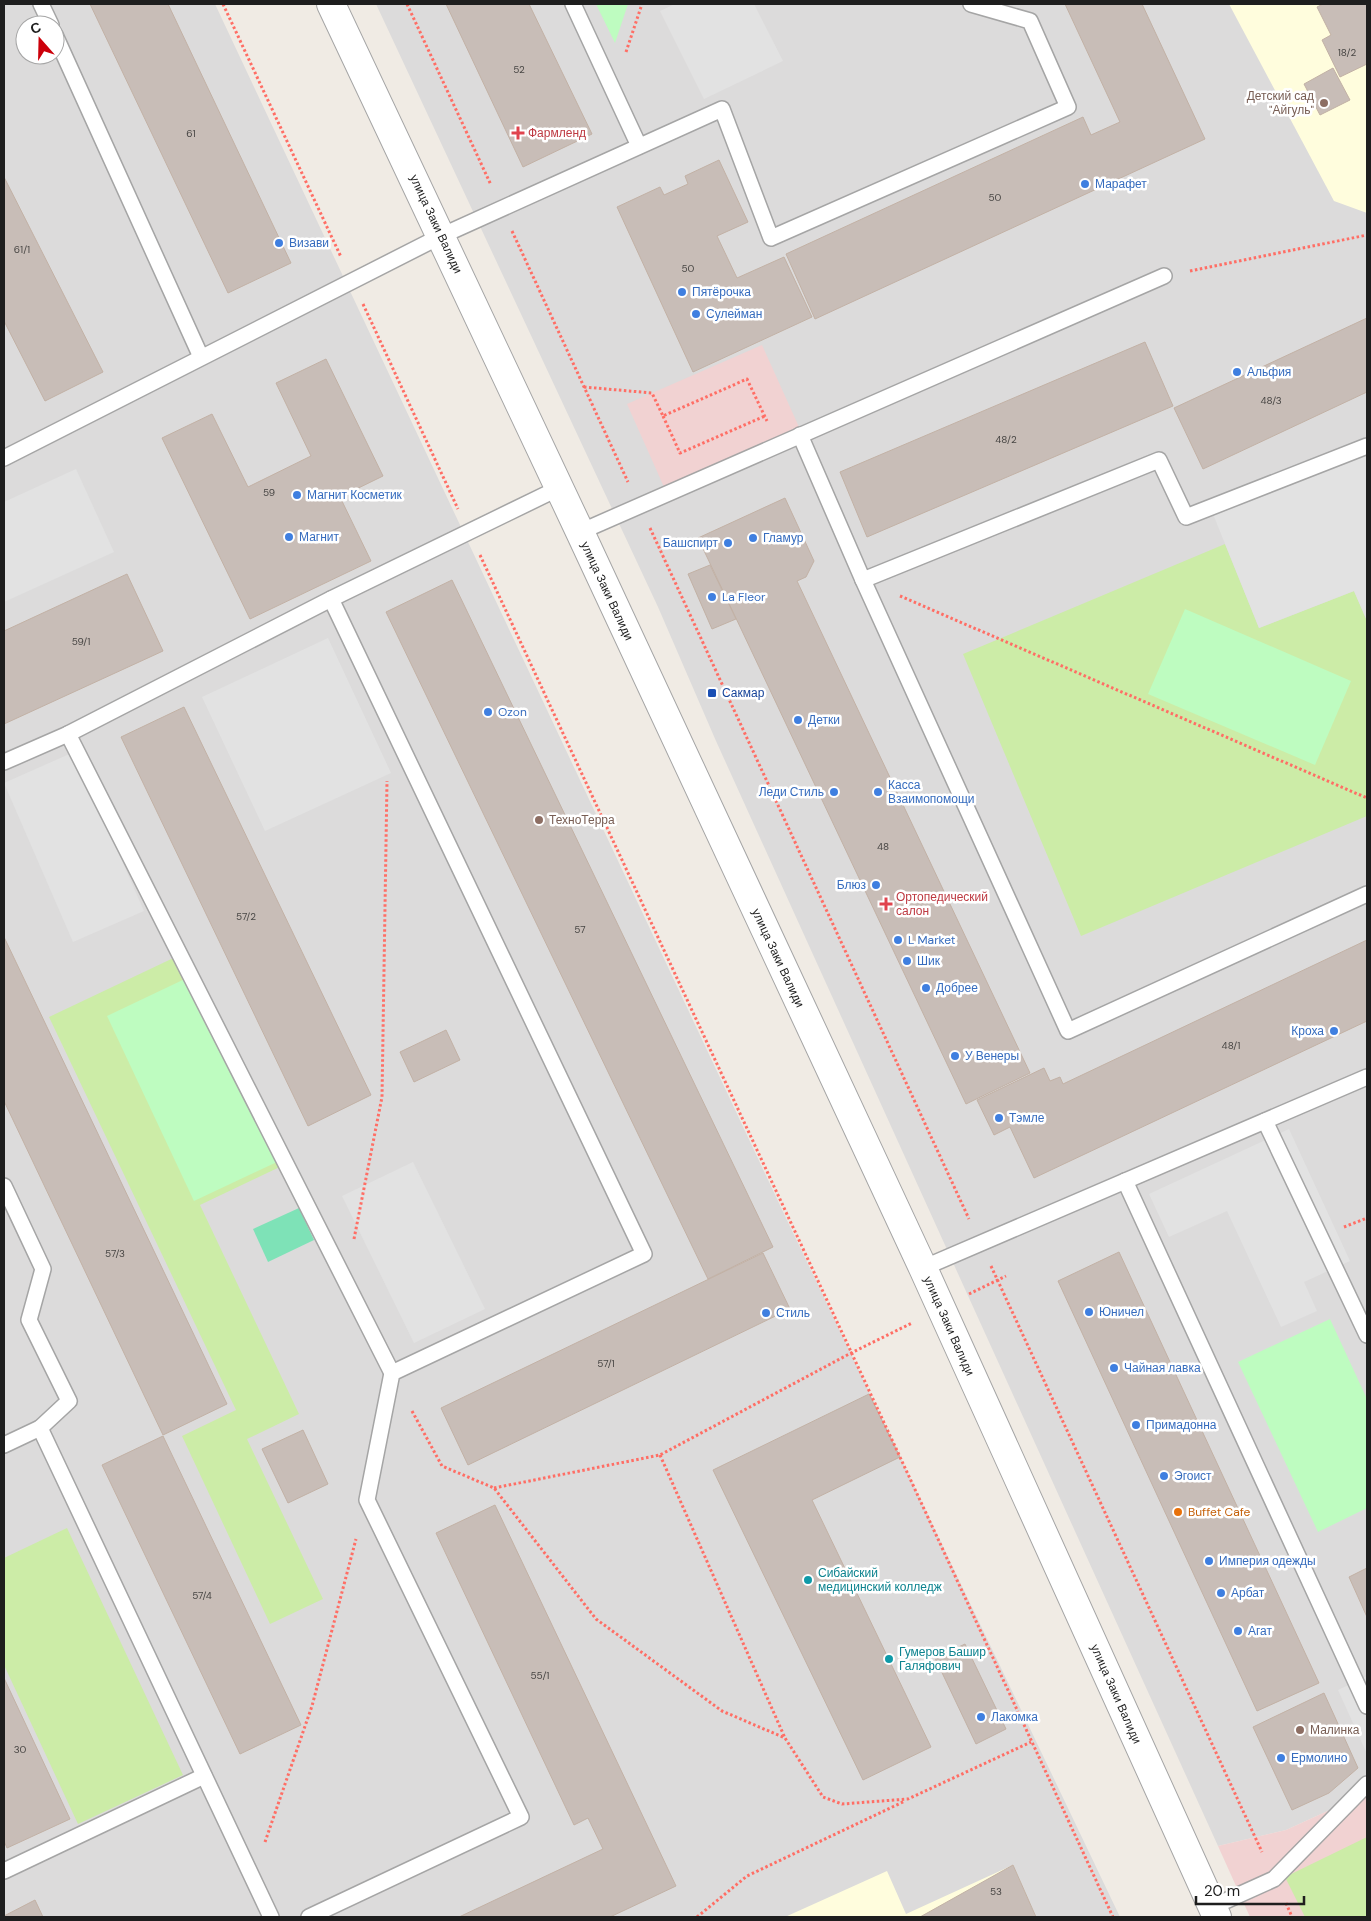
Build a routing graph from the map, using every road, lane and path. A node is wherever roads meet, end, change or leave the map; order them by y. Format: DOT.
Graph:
graph roads {
  1 [pos="223,4"];
  2 [pos="331,4"];
  3 [pos="407,4"];
  4 [pos="573,4"];
  5 [pos="642,4"];
  6 [pos="970,4"];
  7 [pos="65,57"];
  8 [pos="613,91"];
  9 [pos="639,146"];
  10 [pos="502,208"];
  11 [pos="1367,235"];
  12 [pos="441,236"];
  13 [pos="1164,276"];
  14 [pos="352,281"];
  15 [pos="201,357"];
  16 [pos="584,387"];
  17 [pos="663,416"];
  18 [pos="765,416"];
  19 [pos="800,435"];
  20 [pos="780,444"];
  21 [pos="1367,446"];
  22 [pos="4,458"];
  23 [pos="559,488"];
  24 [pos="639,506"];
  25 [pos="469,532"];
  26 [pos="580,532"];
  27 [pos="863,580"];
  28 [pos="331,599"];
  29 [pos="68,734"];
  30 [pos="4,762"];
  31 [pos="387,778"];
  32 [pos="1367,798"];
  33 [pos="1367,894"];
  34 [pos="1367,1077"];
  35 [pos="1265,1121"];
  36 [pos="1126,1181"];
  37 [pos="4,1186"];
  38 [pos="980,1243"];
  39 [pos="923,1268"];
  40 [pos="1006,1276"];
  41 [pos="998,1280"];
  42 [pos="346,1283"];
  43 [pos="941,1308"];
  44 [pos="1367,1335"];
  45 [pos="850,1354"];
  46 [pos="392,1373"];
  47 [pos="40,1428"];
  48 [pos="4,1445"];
  49 [pos="660,1455"];
  50 [pos="494,1488"];
  51 [pos="367,1500"];
  52 [pos="1367,1706"];
  53 [pos="785,1738"];
  54 [pos="1031,1742"];
  55 [pos="204,1776"];
  56 [pos="1367,1784"];
  57 [pos="908,1799"];
  58 [pos="4,1871"];
  59 [pos="252,1879"];
  60 [pos="1274,1879"];
  61 [pos="1214,1912"];
  62 [pos="271,1917"];
  63 [pos="309,1917"];
  64 [pos="697,1917"];
  65 [pos="1112,1917"];
  66 [pos="1292,1917"];
  1 -- 14 [label="path"];
  2 -- 12 [label="street, улица Заки Валиди"];
  3 -- 10 [label="path"];
  4 -- 8 [label="lane"];
  5 -- 8 [label="path"];
  6 -- 9 [label="lane"];
  7 -- 15 [label="lane"];
  8 -- 9 [label="lane"];
  9 -- 10 [label="lane"];
  10 -- 12 [label="lane"];
  10 -- 16 [label="path"];
  11 -- 13 [label="path"];
  12 -- 14 [label="lane"];
  12 -- 23 [label="street, улица Заки Валиди"];
  13 -- 19 [label="lane"];
  14 -- 15 [label="lane"];
  14 -- 25 [label="path"];
  15 -- 22 [label="lane"];
  16 -- 17 [label="path"];
  16 -- 24 [label="path"];
  17 -- 18 [label="path"];
  17 -- 18 [label="path"];
  18 -- 20 [label="path"];
  19 -- 20 [label="lane"];
  19 -- 27 [label="lane"];
  20 -- 24 [label="lane"];
  21 -- 27 [label="lane"];
  23 -- 25 [label="lane"];
  23 -- 26 [label="street, улица Заки Валиди"];
  24 -- 26 [label="lane"];
  24 -- 38 [label="path"];
  25 -- 28 [label="lane"];
  25 -- 45 [label="path"];
  26 -- 39 [label="street, улица Заки Валиди"];
  27 -- 32 [label="path"];
  27 -- 33 [label="lane"];
  28 -- 29 [label="lane"];
  28 -- 46 [label="lane"];
  29 -- 30 [label="lane"];
  29 -- 42 [label="lane"];
  31 -- 42 [label="path"];
  34 -- 35 [label="lane"];
  35 -- 36 [label="lane"];
  35 -- 44 [label="lane"];
  36 -- 38 [label="lane"];
  36 -- 52 [label="lane"];
  37 -- 47 [label="lane"];
  38 -- 39 [label="lane"];
  38 -- 41 [label="path"];
  39 -- 43 [label="street, улица Заки Валиди"];
  40 -- 41 [label="path"];
  41 -- 43 [label="path"];
  41 -- 60 [label="path"];
  42 -- 46 [label="lane"];
  43 -- 45 [label="path"];
  43 -- 61 [label="street, улица Заки Валиди"];
  45 -- 49 [label="path"];
  45 -- 54 [label="path"];
  46 -- 50 [label="path"];
  46 -- 51 [label="lane"];
  47 -- 48 [label="lane"];
  47 -- 55 [label="lane"];
  49 -- 50 [label="path"];
  49 -- 53 [label="path"];
  50 -- 53 [label="path"];
  51 -- 59 [label="path"];
  51 -- 63 [label="lane"];
  53 -- 57 [label="path"];
  54 -- 57 [label="path"];
  54 -- 65 [label="path"];
  55 -- 58 [label="lane"];
  55 -- 59 [label="lane"];
  56 -- 60 [label="lane"];
  57 -- 64 [label="path"];
  59 -- 62 [label="lane"];
  60 -- 61 [label="lane"];
  60 -- 66 [label="path"];
}
